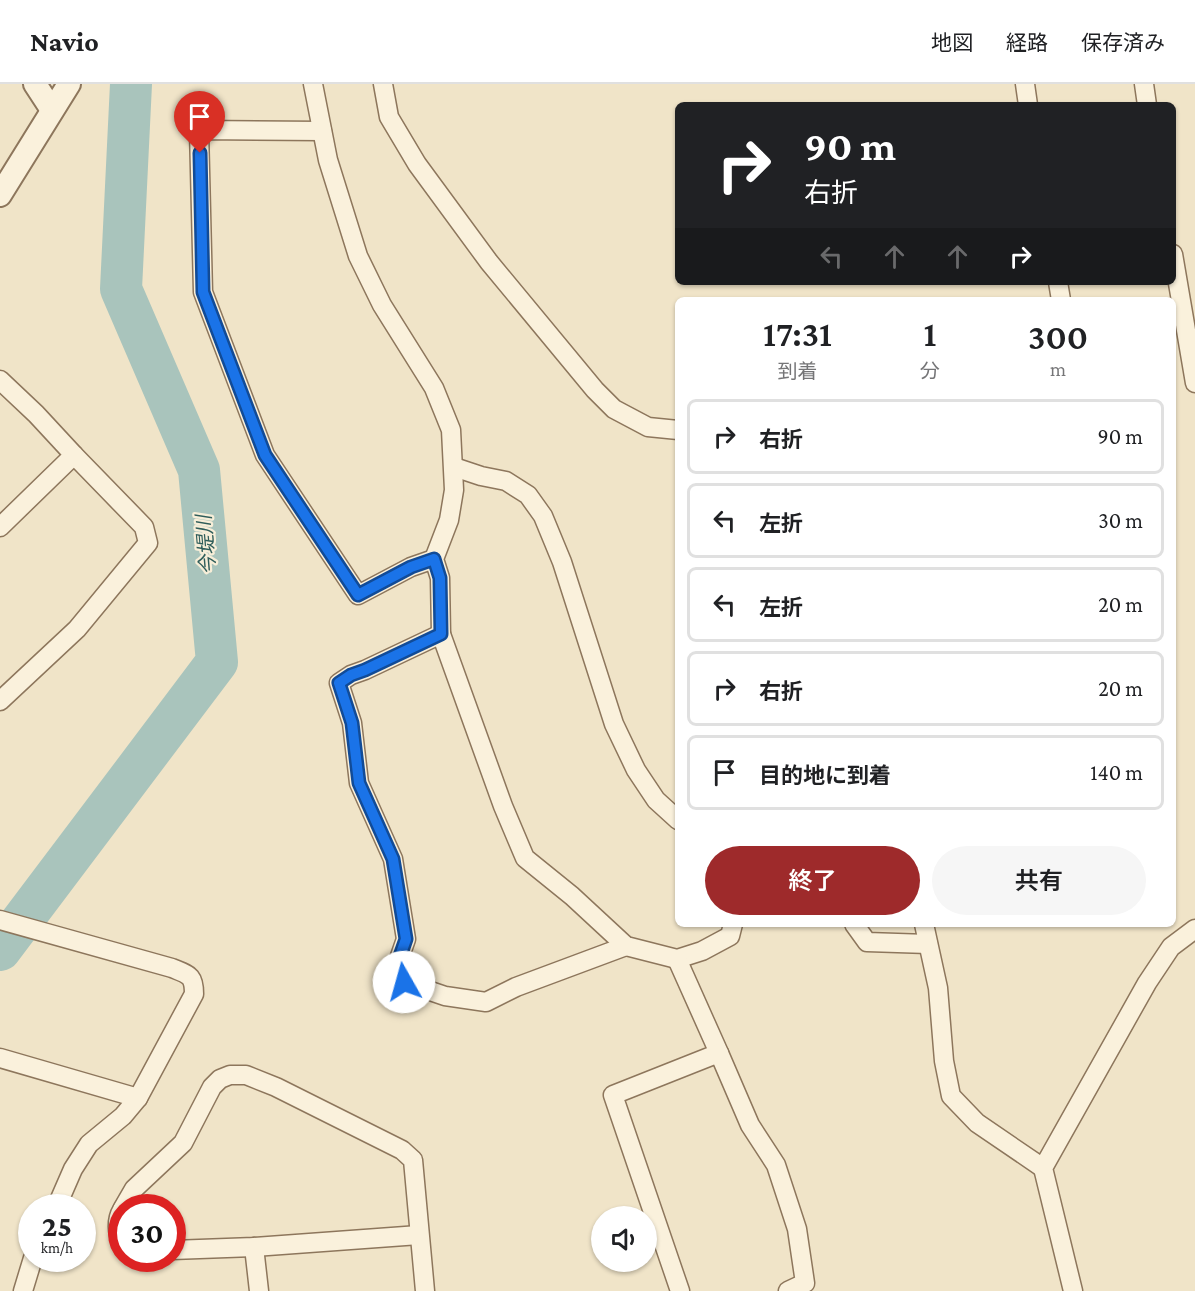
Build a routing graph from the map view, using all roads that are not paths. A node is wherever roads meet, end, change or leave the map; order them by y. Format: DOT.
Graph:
graph roads {
  1 [pos="35,84"];
  2 [pos="69,84"];
  3 [pos="313,84"];
  4 [pos="383,84"];
  5 [pos="1025,84"];
  6 [pos="1144,84"];
  7 [pos="1028,102"];
  8 [pos="1147,102"];
  9 [pos="52,110"];
  10 [pos="322,131"];
  11 [pos="0,195"];
  12 [pos="1176,272"];
  13 [pos="0,380"];
  14 [pos="1195,383"];
  15 [pos="675,430"];
  16 [pos="74,455"];
  17 [pos="454,466"];
  18 [pos="0,527"];
  19 [pos="434,559"];
  20 [pos="441,634"];
  21 [pos="0,701"];
  22 [pos="675,817"];
  23 [pos="0,920"];
  24 [pos="732,927"];
  25 [pos="856,927"];
  26 [pos="925,927"];
  27 [pos="1195,929"];
  28 [pos="928,944"];
  29 [pos="626,946"];
  30 [pos="677,959"];
  31 [pos="719,1053"];
  32 [pos="0,1058"];
  33 [pos="138,1098"];
  34 [pos="1043,1168"];
  35 [pos="62,1194"];
  36 [pos="131,1194"];
  37 [pos="419,1236"];
  38 [pos="254,1247"];
  39 [pos="186,1249"];
  40 [pos="29,1272"];
  41 [pos="23,1291"];
  42 [pos="258,1291"];
  43 [pos="425,1291"];
  44 [pos="680,1291"];
  45 [pos="788,1291"];
  46 [pos="1073,1291"];
  1 -- 9 [label="street"];
  2 -- 9 [label="street"];
  3 -- 10 [label="street"];
  4 -- 15 [label="street"];
  5 -- 7 [label="street"];
  6 -- 8 [label="street"];
  9 -- 11 [label="street"];
  10 -- 17 [label="street"];
  10 -- 19 [label="street"];
  12 -- 14 [label="street"];
  13 -- 16 [label="street"];
  16 -- 18 [label="street"];
  16 -- 21 [label="street"];
  17 -- 19 [label="street"];
  17 -- 22 [label="street"];
  19 -- 20 [label="street"];
  20 -- 29 [label="street"];
  20 -- 29 [label="street"];
  23 -- 33 [label="street"];
  24 -- 30 [label="street"];
  25 -- 28 [label="street"];
  26 -- 28 [label="street"];
  27 -- 34 [label="street"];
  28 -- 34 [label="street"];
  29 -- 30 [label="street"];
  30 -- 31 [label="street"];
  31 -- 44 [label="street"];
  31 -- 45 [label="street"];
  32 -- 33 [label="street"];
  33 -- 35 [label="street"];
  34 -- 46 [label="street"];
  36 -- 37 [label="street"];
  37 -- 38 [label="street"];
  37 -- 43 [label="street"];
  38 -- 39 [label="street"];
  38 -- 42 [label="street"];
  40 -- 41 [label="street"];
}
